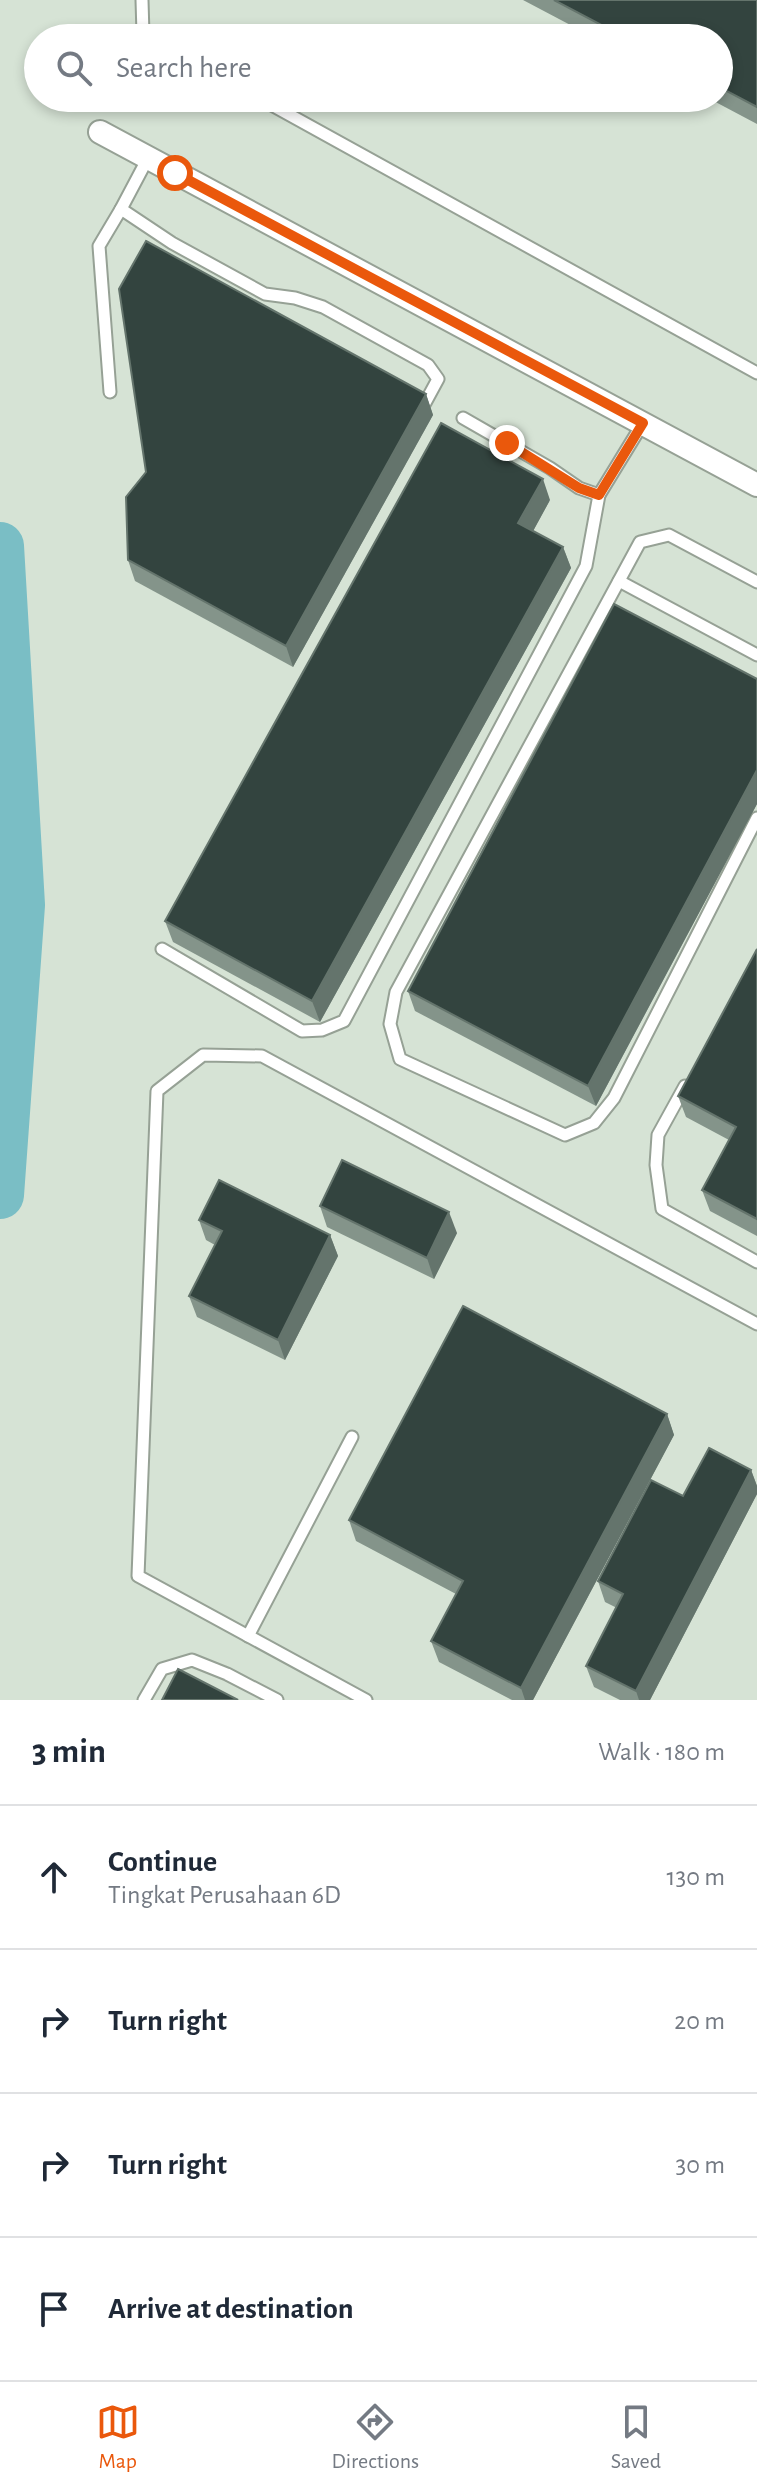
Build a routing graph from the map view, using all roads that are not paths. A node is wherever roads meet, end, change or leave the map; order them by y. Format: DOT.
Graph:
graph roads {
  1 [pos="142,0"];
  2 [pos="143,24"];
  3 [pos="284,112"];
  4 [pos="100,132"];
  5 [pos="148,158"];
  6 [pos="121,209"];
  7 [pos="757,373"];
  8 [pos="110,392"];
  9 [pos="425,403"];
  10 [pos="463,418"];
  11 [pos="643,423"];
  12 [pos="757,485"];
  13 [pos="599,495"];
  14 [pos="619,581"];
  15 [pos="757,582"];
  16 [pos="757,655"];
  17 [pos="757,818"];
  18 [pos="162,949"];
  19 [pos="689,1079"];
  20 [pos="757,1262"];
  21 [pos="757,1324"];
  22 [pos="352,1437"];
  23 [pos="248,1636"];
  24 [pos="144,1700"];
  25 [pos="277,1700"];
  26 [pos="366,1700"];
  1 -- 2 [label="lane"];
  3 -- 7 [label="lane"];
  4 -- 5 [label="street"];
  5 -- 6 [label="lane"];
  5 -- 11 [label="street"];
  6 -- 8 [label="lane"];
  6 -- 9 [label="lane"];
  10 -- 13 [label="lane"];
  11 -- 12 [label="street"];
  11 -- 13 [label="lane"];
  13 -- 18 [label="lane"];
  14 -- 15 [label="lane"];
  14 -- 16 [label="lane"];
  14 -- 17 [label="lane"];
  19 -- 20 [label="lane"];
  21 -- 23 [label="lane"];
  22 -- 23 [label="lane"];
  23 -- 26 [label="lane"];
  24 -- 25 [label="lane"];
}
